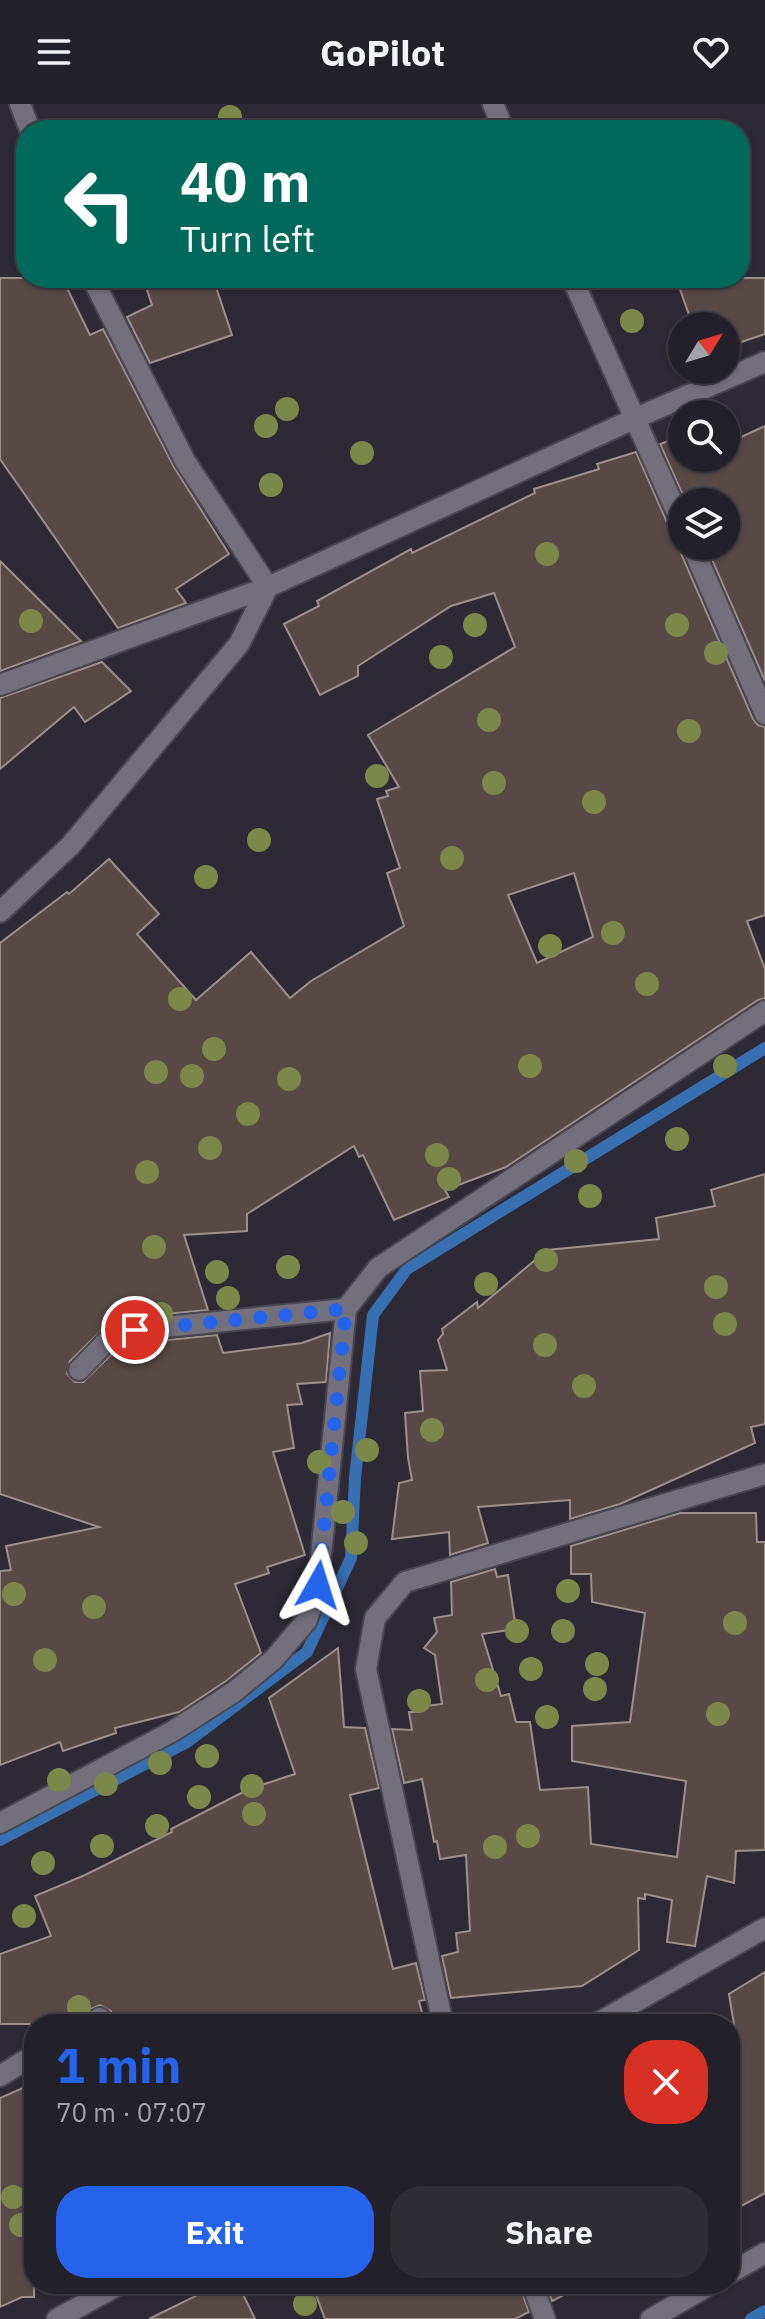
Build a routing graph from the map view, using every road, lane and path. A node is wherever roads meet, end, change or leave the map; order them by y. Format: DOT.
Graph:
graph roads {
  1 [pos="97,288"];
  2 [pos="577,288"];
  3 [pos="765,362"];
  4 [pos="636,418"];
  5 [pos="668,492"];
  6 [pos="698,560"];
  7 [pos="268,587"];
  8 [pos="0,685"];
  9 [pos="765,714"];
  10 [pos="0,912"];
  11 [pos="765,1011"];
  12 [pos="346,1309"];
  13 [pos="79,1370"];
  14 [pos="765,1474"];
  15 [pos="0,1823"];
  16 [pos="765,1928"];
  17 [pos="441,2014"];
  18 [pos="614,2014"];
  19 [pos="24,2061"];
  20 [pos="0,2076"];
  21 [pos="765,2253"];
  22 [pos="740,2267"];
  23 [pos="102,2294"];
  24 [pos="536,2294"];
  25 [pos="694,2294"];
  26 [pos="57,2319"];
  27 [pos="545,2319"];
  28 [pos="651,2319"];
  1 -- 7 [label="street"];
  2 -- 4 [label="street"];
  3 -- 4 [label="street"];
  4 -- 5 [label="street"];
  4 -- 7 [label="street"];
  6 -- 9 [label="street"];
  7 -- 8 [label="street"];
  7 -- 10 [label="street"];
  11 -- 12 [label="street"];
  12 -- 13 [label="street"];
  12 -- 15 [label="street"];
  14 -- 17 [label="street"];
  16 -- 18 [label="street"];
  19 -- 20 [label="street"];
  21 -- 22 [label="street"];
  23 -- 26 [label="street"];
  24 -- 27 [label="street"];
  25 -- 28 [label="street"];
}
